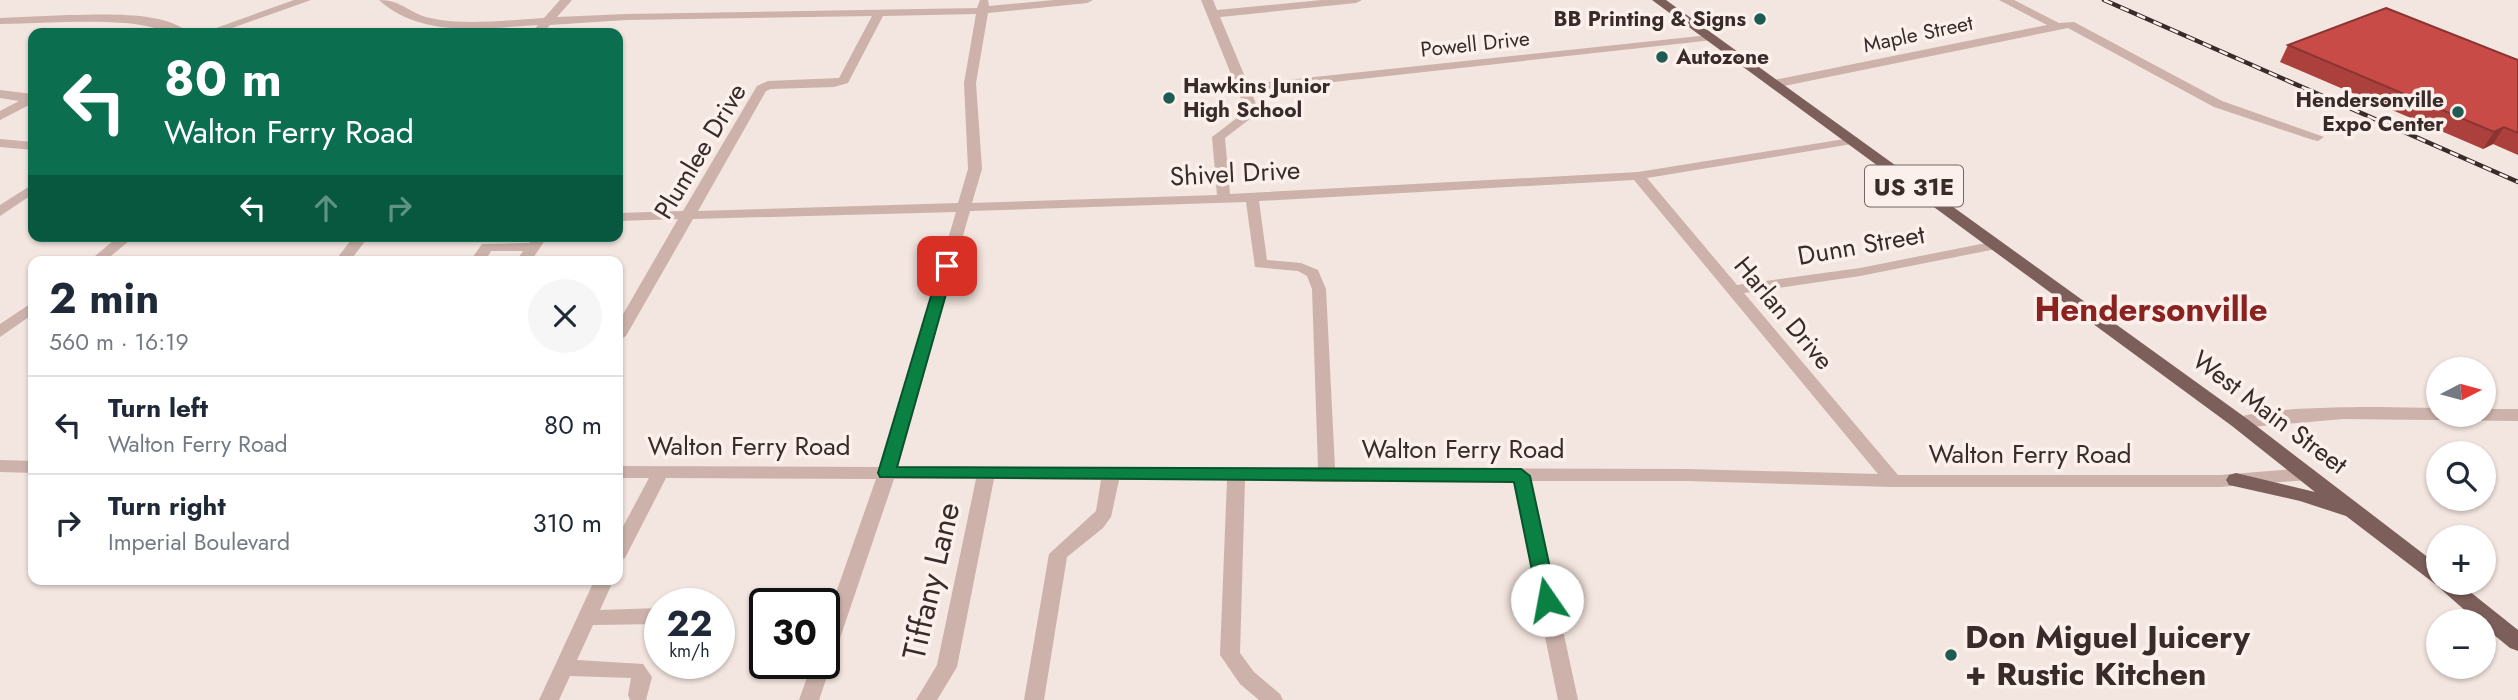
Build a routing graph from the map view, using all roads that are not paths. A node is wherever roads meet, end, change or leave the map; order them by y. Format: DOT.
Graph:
graph roads {
  1 [pos="305,0"];
  2 [pos="385,0"];
  3 [pos="566,0"];
  4 [pos="826,0"];
  5 [pos="1087,0"];
  6 [pos="1207,0"];
  7 [pos="1356,0"];
  8 [pos="1658,0"];
  9 [pos="2005,0"];
  10 [pos="983,5"];
  11 [pos="879,13"];
  12 [pos="819,14"];
  13 [pos="1215,14"];
  14 [pos="548,20"];
  15 [pos="0,21"];
  16 [pos="2056,25"];
  17 [pos="177,28"];
  18 [pos="223,28"];
  19 [pos="541,28"];
  20 [pos="1709,38"];
  21 [pos="1774,84"];
  22 [pos="1245,88"];
  23 [pos="0,94"];
  24 [pos="28,98"];
  25 [pos="28,102"];
  26 [pos="0,117"];
  27 [pos="2318,137"];
  28 [pos="1852,141"];
  29 [pos="0,144"];
  30 [pos="28,146"];
  31 [pos="1638,176"];
  32 [pos="28,192"];
  33 [pos="1252,197"];
  34 [pos="1224,198"];
  35 [pos="966,207"];
  36 [pos="0,212"];
  37 [pos="623,217"];
  38 [pos="686,217"];
  39 [pos="120,242"];
  40 [pos="357,242"];
  41 [pos="537,242"];
  42 [pos="1996,245"];
  43 [pos="102,256"];
  44 [pos="346,256"];
  45 [pos="481,256"];
  46 [pos="1734,290"];
  47 [pos="28,311"];
  48 [pos="625,312"];
  49 [pos="0,332"];
  50 [pos="2518,415"];
  51 [pos="2239,422"];
  52 [pos="0,466"];
  53 [pos="28,467"];
  54 [pos="623,472"];
  55 [pos="661,472"];
  56 [pos="887,473"];
  57 [pos="986,474"];
  58 [pos="1111,474"];
  59 [pos="2308,474"];
  60 [pos="1236,475"];
  61 [pos="1327,476"];
  62 [pos="1521,476"];
  63 [pos="2236,480"];
  64 [pos="1893,481"];
  65 [pos="2377,529"];
  66 [pos="623,544"];
  67 [pos="2426,568"];
  68 [pos="602,585"];
  69 [pos="2460,595"];
  70 [pos="840,610"];
  71 [pos="644,616"];
  72 [pos="587,618"];
  73 [pos="2518,642"];
  74 [pos="564,668"];
  75 [pos="816,679"];
  76 [pos="638,695"];
  77 [pos="548,700"];
  78 [pos="809,700"];
  79 [pos="926,700"];
  80 [pos="1034,700"];
  81 [pos="1273,700"];
  82 [pos="1568,700"];
  1 -- 18 [label="street"];
  2 -- 14 [label="street"];
  3 -- 14 [label="street"];
  4 -- 12 [label="street"];
  5 -- 10 [label="street"];
  6 -- 13 [label="street"];
  7 -- 13 [label="street"];
  8 -- 20 [label="main road, West Main Street / US 31E"];
  9 -- 16 [label="street"];
  10 -- 11 [label="street"];
  10 -- 35 [label="street"];
  11 -- 12 [label="street"];
  11 -- 38 [label="street, Plumlee Drive"];
  12 -- 14 [label="street"];
  13 -- 22 [label="street"];
  14 -- 19 [label="street"];
  15 -- 17 [label="street"];
  16 -- 21 [label="street, Maple Street"];
  16 -- 27 [label="street, Maple Street"];
  20 -- 21 [label="main road, West Main Street / US 31E"];
  20 -- 22 [label="street, Powell Drive"];
  21 -- 28 [label="main road, West Main Street / US 31E"];
  22 -- 34 [label="street"];
  23 -- 24 [label="street"];
  25 -- 26 [label="street"];
  28 -- 31 [label="street, Shivel Drive"];
  28 -- 42 [label="main road, West Main Street / US 31E"];
  29 -- 30 [label="street"];
  31 -- 33 [label="street, Shivel Drive"];
  31 -- 46 [label="street, Harlan Drive"];
  32 -- 36 [label="street"];
  33 -- 34 [label="street, Shivel Drive"];
  33 -- 61 [label="street"];
  34 -- 35 [label="street, Shivel Drive"];
  35 -- 38 [label="street, Shivel Drive"];
  35 -- 56 [label="street"];
  37 -- 38 [label="street, Shivel Drive"];
  38 -- 48 [label="street, Plumlee Drive"];
  39 -- 43 [label="street"];
  40 -- 44 [label="street"];
  41 -- 45 [label="street"];
  42 -- 46 [label="street, Dunn Street"];
  42 -- 51 [label="main road, West Main Street / US 31E"];
  46 -- 64 [label="street, Harlan Drive"];
  47 -- 49 [label="street"];
  50 -- 51 [label="street"];
  51 -- 59 [label="main road, West Main Street / US 31E"];
  52 -- 53 [label="street"];
  54 -- 55 [label="street, Walton Ferry Road"];
  55 -- 56 [label="street, Walton Ferry Road"];
  55 -- 66 [label="street"];
  56 -- 57 [label="street, Walton Ferry Road"];
  56 -- 70 [label="street"];
  57 -- 58 [label="street, Walton Ferry Road"];
  57 -- 79 [label="street, Tiffany Lane"];
  58 -- 60 [label="street, Walton Ferry Road"];
  58 -- 80 [label="street"];
  59 -- 63 [label="street, Walton Ferry Road"];
  59 -- 65 [label="main road, West Main Street / US 31E"];
  60 -- 61 [label="street, Walton Ferry Road"];
  60 -- 81 [label="street"];
  61 -- 62 [label="street, Walton Ferry Road"];
  62 -- 64 [label="street, Walton Ferry Road"];
  62 -- 82 [label="street"];
  63 -- 64 [label="street, Walton Ferry Road"];
  63 -- 65 [label="main road"];
  65 -- 67 [label="main road, West Main Street / US 31E"];
  68 -- 72 [label="street"];
  69 -- 73 [label="main road"];
  71 -- 72 [label="street"];
  72 -- 74 [label="street"];
  74 -- 76 [label="street"];
  74 -- 77 [label="street"];
  75 -- 78 [label="street"];
}
